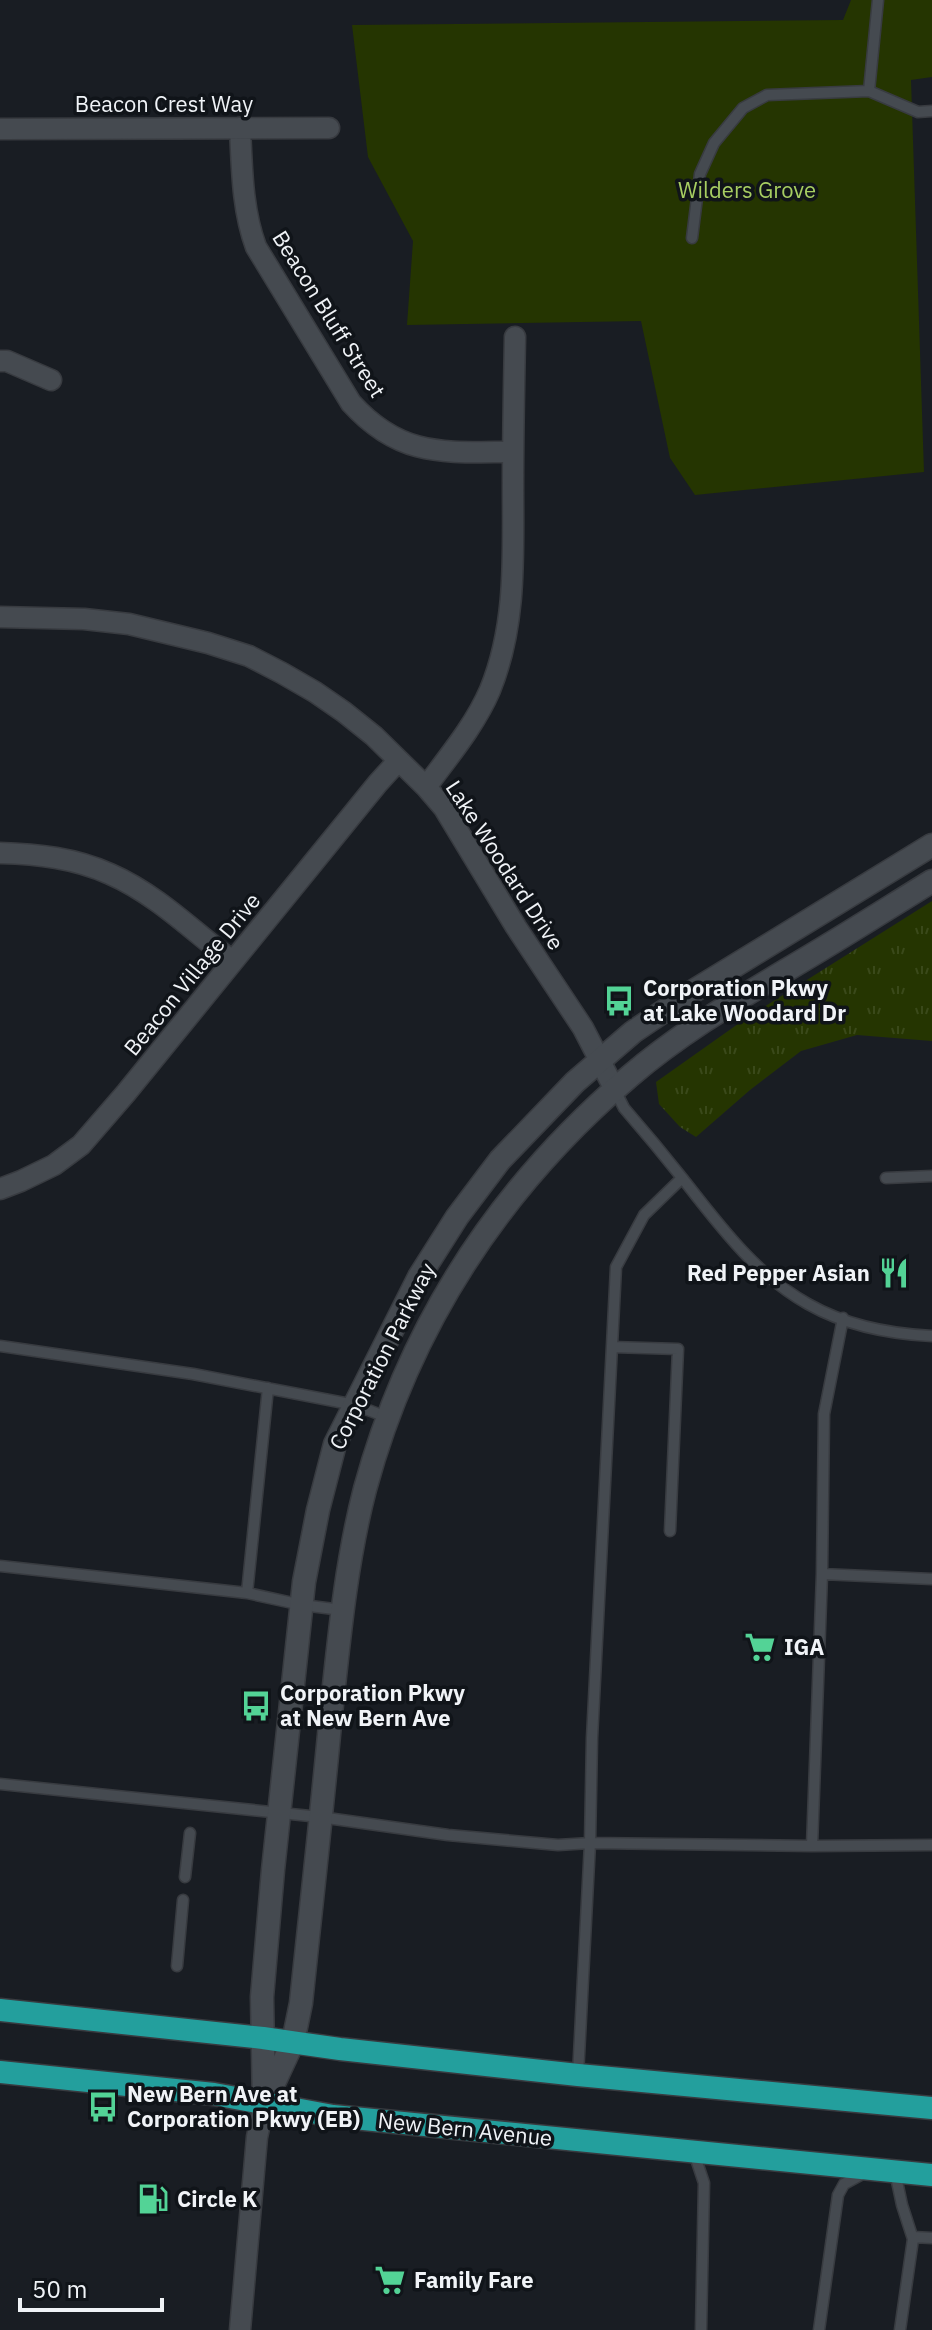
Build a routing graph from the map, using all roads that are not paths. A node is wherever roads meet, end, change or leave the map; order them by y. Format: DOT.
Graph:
graph roads {
  1 [pos="878,0"];
  2 [pos="869,91"];
  3 [pos="932,111"];
  4 [pos="240,128"];
  5 [pos="329,128"];
  6 [pos="0,129"];
  7 [pos="692,238"];
  8 [pos="515,337"];
  9 [pos="0,361"];
  10 [pos="51,380"];
  11 [pos="513,452"];
  12 [pos="0,617"];
  13 [pos="398,761"];
  14 [pos="426,787"];
  15 [pos="932,845"];
  16 [pos="0,853"];
  17 [pos="932,881"];
  18 [pos="232,961"];
  19 [pos="600,1061"];
  20 [pos="615,1090"];
  21 [pos="932,1176"];
  22 [pos="682,1178"];
  23 [pos="886,1178"];
  24 [pos="0,1189"];
  25 [pos="843,1318"];
  26 [pos="932,1336"];
  27 [pos="0,1346"];
  28 [pos="612,1347"];
  29 [pos="268,1388"];
  30 [pos="355,1405"];
  31 [pos="389,1418"];
  32 [pos="670,1531"];
  33 [pos="0,1566"];
  34 [pos="822,1574"];
  35 [pos="932,1579"];
  36 [pos="247,1593"];
  37 [pos="302,1605"];
  38 [pos="343,1610"];
  39 [pos="0,1784"];
  40 [pos="280,1813"];
  41 [pos="320,1817"];
  42 [pos="190,1833"];
  43 [pos="590,1843"];
  44 [pos="932,1845"];
  45 [pos="812,1846"];
  46 [pos="185,1877"];
  47 [pos="183,1900"];
  48 [pos="177,1966"];
  49 [pos="0,2010"];
  50 [pos="263,2038"];
  51 [pos="293,2042"];
  52 [pos="0,2072"];
  53 [pos="578,2075"];
  54 [pos="264,2105"];
  55 [pos="932,2108"];
  56 [pos="694,2153"];
  57 [pos="871,2170"];
  58 [pos="895,2172"];
  59 [pos="932,2175"];
  60 [pos="913,2237"];
  61 [pos="932,2238"];
  62 [pos="240,2330"];
  63 [pos="701,2330"];
  64 [pos="819,2330"];
  65 [pos="900,2330"];
  1 -- 2 [label="lane"];
  2 -- 3 [label="lane"];
  2 -- 7 [label="lane"];
  4 -- 5 [label="street, Beacon Crest Way"];
  4 -- 6 [label="street, Beacon Crest Way"];
  4 -- 11 [label="street, Beacon Bluff Street"];
  8 -- 11 [label="street"];
  9 -- 10 [label="street"];
  11 -- 14 [label="street"];
  12 -- 13 [label="street, Lake Woodard Drive"];
  13 -- 14 [label="street, Lake Woodard Drive"];
  13 -- 18 [label="street, Beacon Village Drive"];
  14 -- 19 [label="street, Lake Woodard Drive"];
  15 -- 19 [label="main road, Corporation Parkway"];
  16 -- 18 [label="street"];
  17 -- 20 [label="main road, Corporation Parkway"];
  18 -- 24 [label="street, Beacon Village Drive"];
  19 -- 20 [label="street, Lake Woodard Drive"];
  19 -- 30 [label="main road, Corporation Parkway"];
  20 -- 22 [label="lane"];
  20 -- 31 [label="main road, Corporation Parkway"];
  21 -- 23 [label="lane"];
  22 -- 25 [label="lane"];
  22 -- 28 [label="lane"];
  25 -- 26 [label="lane"];
  25 -- 34 [label="lane"];
  27 -- 29 [label="lane"];
  28 -- 32 [label="lane"];
  28 -- 43 [label="lane"];
  29 -- 30 [label="lane"];
  29 -- 36 [label="lane"];
  30 -- 31 [label="lane"];
  30 -- 37 [label="main road, Corporation Parkway"];
  31 -- 38 [label="main road, Corporation Parkway"];
  33 -- 36 [label="lane"];
  34 -- 35 [label="lane"];
  34 -- 45 [label="lane"];
  36 -- 37 [label="lane"];
  37 -- 38 [label="lane"];
  37 -- 40 [label="main road, Corporation Parkway"];
  38 -- 41 [label="main road, Corporation Parkway"];
  39 -- 40 [label="lane"];
  40 -- 41 [label="lane"];
  40 -- 50 [label="main road, Corporation Parkway"];
  41 -- 43 [label="lane"];
  41 -- 51 [label="main road, Corporation Parkway"];
  42 -- 46 [label="lane"];
  43 -- 45 [label="lane"];
  43 -- 53 [label="lane"];
  44 -- 45 [label="lane"];
  47 -- 48 [label="lane"];
  49 -- 50 [label="main road"];
  50 -- 51 [label="main road"];
  50 -- 54 [label="main road, Corporation Parkway"];
  51 -- 53 [label="main road"];
  51 -- 54 [label="main road, Corporation Parkway"];
  52 -- 54 [label="main road, New Bern Avenue"];
  53 -- 55 [label="main road"];
  54 -- 56 [label="main road, New Bern Avenue"];
  54 -- 62 [label="street, Corporation Parkway"];
  56 -- 57 [label="main road, New Bern Avenue"];
  56 -- 63 [label="lane"];
  57 -- 58 [label="main road, New Bern Avenue"];
  57 -- 64 [label="lane"];
  58 -- 59 [label="main road, New Bern Avenue"];
  58 -- 60 [label="lane"];
  60 -- 61 [label="lane"];
  60 -- 65 [label="lane"];
}
